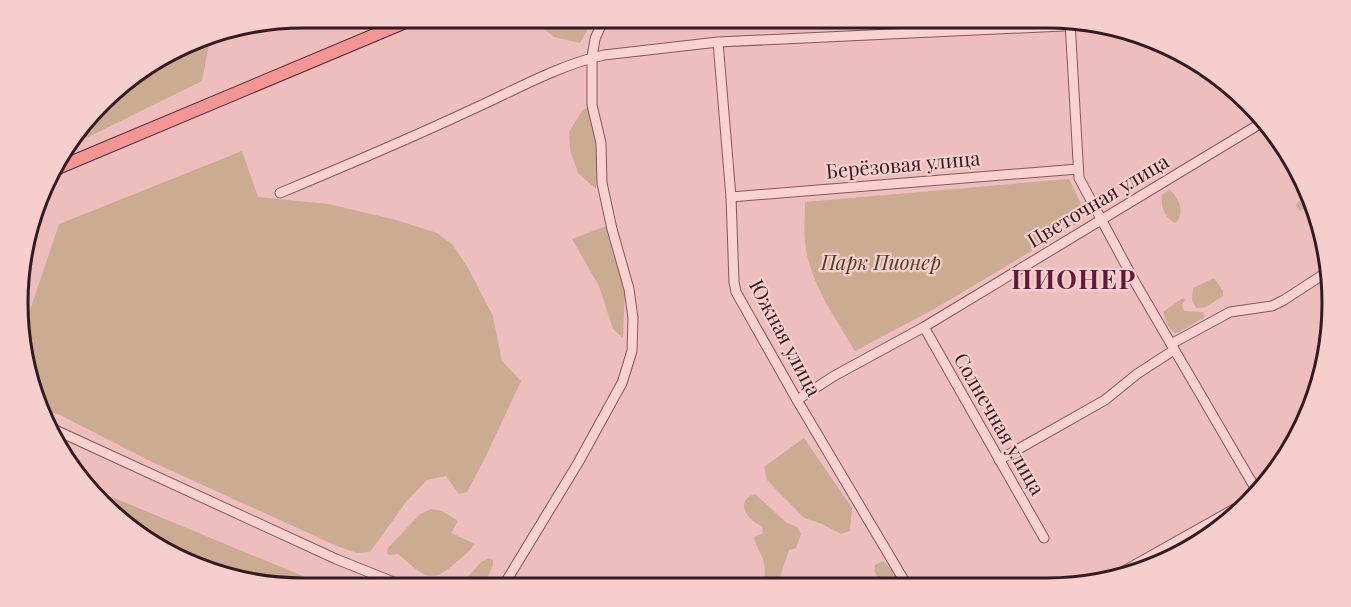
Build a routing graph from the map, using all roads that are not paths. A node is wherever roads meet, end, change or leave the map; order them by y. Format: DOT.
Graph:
graph roads {
  1 [pos="391,28"];
  2 [pos="598,28"];
  3 [pos="992,28"];
  4 [pos="1070,30"];
  5 [pos="718,42"];
  6 [pos="592,57"];
  7 [pos="1257,126"];
  8 [pos="66,165"];
  9 [pos="1078,169"];
  10 [pos="280,194"];
  11 [pos="731,197"];
  12 [pos="1101,220"];
  13 [pos="1321,276"];
  14 [pos="924,327"];
  15 [pos="1172,347"];
  16 [pos="797,400"];
  17 [pos="61,434"];
  18 [pos="999,460"];
  19 [pos="1254,485"];
  20 [pos="1222,516"];
  21 [pos="1044,538"];
  22 [pos="1137,564"];
  23 [pos="383,578"];
  24 [pos="508,578"];
  25 [pos="903,578"];
  1 -- 8 [label="main road"];
  2 -- 6 [label="street"];
  3 -- 5 [label="street"];
  4 -- 9 [label="street"];
  5 -- 6 [label="street"];
  5 -- 11 [label="street, Южная улица"];
  6 -- 10 [label="street"];
  6 -- 24 [label="street"];
  7 -- 12 [label="street, Цветочная улица"];
  9 -- 11 [label="street, Берёзовая улица"];
  9 -- 12 [label="street"];
  11 -- 16 [label="street, Южная улица"];
  12 -- 14 [label="street, Цветочная улица"];
  12 -- 15 [label="street"];
  13 -- 15 [label="street"];
  14 -- 16 [label="street, Цветочная улица"];
  14 -- 18 [label="street, Солнечная улица"];
  15 -- 18 [label="street"];
  15 -- 19 [label="street"];
  16 -- 25 [label="street, Южная улица"];
  17 -- 23 [label="street"];
  18 -- 21 [label="street, Солнечная улица"];
  20 -- 22 [label="street"];
}
